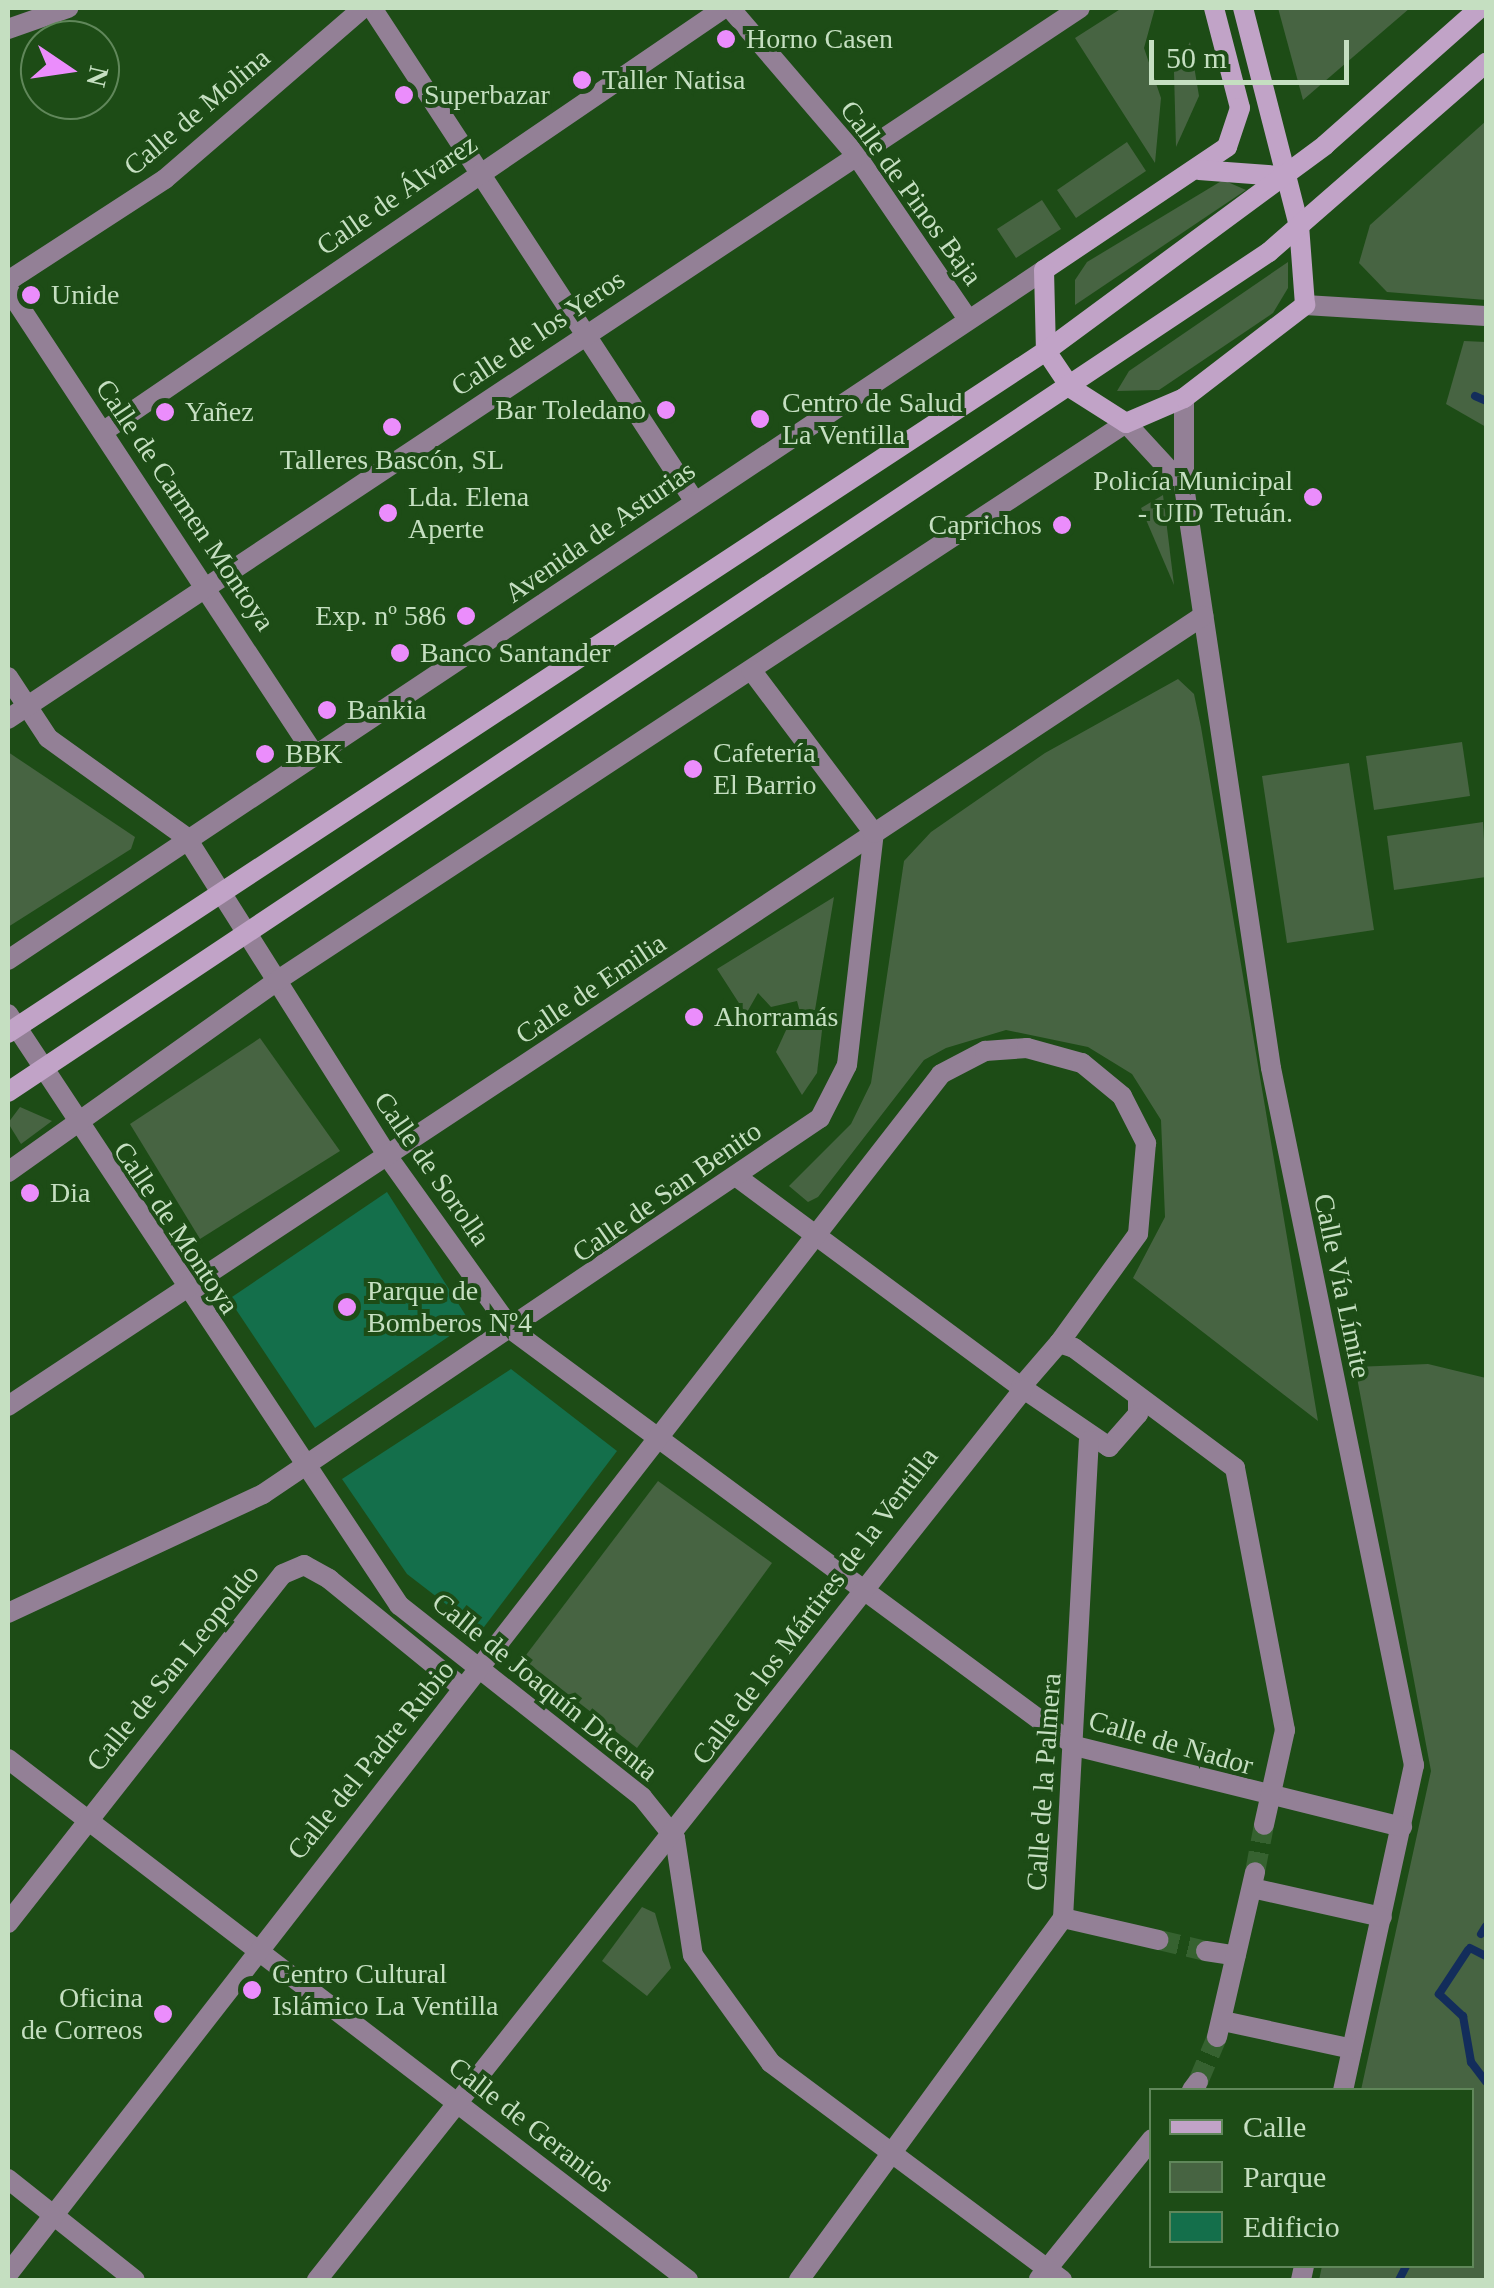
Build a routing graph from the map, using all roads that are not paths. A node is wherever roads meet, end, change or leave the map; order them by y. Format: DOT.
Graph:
graph roads {
  1 [pos="68,8"];
  2 [pos="363,8"];
  3 [pos="372,8"];
  4 [pos="727,8"];
  5 [pos="1080,8"];
  6 [pos="1214,8"];
  7 [pos="1244,8"];
  8 [pos="1480,8"];
  9 [pos="8,30"];
  10 [pos="1486,63"];
  11 [pos="856,154"];
  12 [pos="1200,170"];
  13 [pos="478,172"];
  14 [pos="1282,176"];
  15 [pos="1300,226"];
  16 [pos="1044,270"];
  17 [pos="8,285"];
  18 [pos="1304,305"];
  19 [pos="1486,316"];
  20 [pos="968,319"];
  21 [pos="588,333"];
  22 [pos="1046,351"];
  23 [pos="1070,388"];
  24 [pos="1184,398"];
  25 [pos="1126,423"];
  26 [pos="104,431"];
  27 [pos="1184,486"];
  28 [pos="693,499"];
  29 [pos="208,585"];
  30 [pos="1202,616"];
  31 [pos="751,670"];
  32 [pos="8,677"];
  33 [pos="28,706"];
  34 [pos="8,718"];
  35 [pos="314,754"];
  36 [pos="874,833"];
  37 [pos="186,836"];
  38 [pos="226,895"];
  39 [pos="248,933"];
  40 [pos="8,960"];
  41 [pos="278,980"];
  42 [pos="10,1025"];
  43 [pos="42,1072"];
  44 [pos="8,1092"];
  45 [pos="76,1126"];
  46 [pos="388,1157"];
  47 [pos="8,1172"];
  48 [pos="737,1177"];
  49 [pos="815,1234"];
  50 [pos="181,1289"];
  51 [pos="512,1330"];
  52 [pos="1060,1343"];
  53 [pos="1022,1388"];
  54 [pos="1138,1397"];
  55 [pos="8,1406"];
  56 [pos="1089,1441"];
  57 [pos="660,1442"];
  58 [pos="306,1467"];
  59 [pos="858,1592"];
  60 [pos="8,1613"];
  61 [pos="478,1670"];
  62 [pos="460,1686"];
  63 [pos="1075,1746"];
  64 [pos="8,1759"];
  65 [pos="1270,1800"];
  66 [pos="87,1820"];
  67 [pos="1264,1825"];
  68 [pos="1402,1827"];
  69 [pos="675,1838"];
  70 [pos="1382,1917"];
  71 [pos="1062,1918"];
  72 [pos="8,1923"];
  73 [pos="1159,1940"];
  74 [pos="256,1949"];
  75 [pos="1206,1951"];
  76 [pos="1236,1956"];
  77 [pos="1352,2049"];
  78 [pos="1343,2088"];
  79 [pos="458,2103"];
  80 [pos="1149,2143"];
  81 [pos="894,2154"];
  82 [pos="8,2179"];
  83 [pos="54,2215"];
  84 [pos="8,2274"];
  85 [pos="1048,2277"];
  86 [pos="135,2280"];
  87 [pos="317,2280"];
  88 [pos="688,2280"];
  89 [pos="799,2280"];
  1 -- 9 [label="street"];
  2 -- 17 [label="street, Calle de Molina"];
  3 -- 13 [label="street"];
  4 -- 11 [label="street, Calle de Pinos Baja"];
  4 -- 13 [label="street, Calle de Álvarez"];
  5 -- 11 [label="street, Calle de los Yeros"];
  6 -- 12 [label="main road, Avenida de Asturias"];
  7 -- 14 [label="main road"];
  8 -- 14 [label="main road"];
  10 -- 15 [label="main road"];
  11 -- 20 [label="street, Calle de Pinos Baja"];
  11 -- 21 [label="street, Calle de los Yeros"];
  12 -- 14 [label="main road"];
  12 -- 16 [label="main road, Avenida de Asturias"];
  13 -- 21 [label="street"];
  13 -- 26 [label="street, Calle de Álvarez"];
  14 -- 15 [label="main road"];
  14 -- 22 [label="main road"];
  15 -- 18 [label="main road"];
  15 -- 23 [label="main road"];
  16 -- 20 [label="street, Avenida de Asturias"];
  16 -- 22 [label="main road"];
  17 -- 26 [label="street, Calle de Carmen Montoya"];
  18 -- 19 [label="street"];
  18 -- 24 [label="main road"];
  20 -- 28 [label="street, Avenida de Asturias"];
  21 -- 28 [label="street"];
  21 -- 29 [label="street, Calle de los Yeros"];
  22 -- 23 [label="main road"];
  22 -- 38 [label="main road"];
  23 -- 25 [label="main road"];
  23 -- 39 [label="main road"];
  24 -- 25 [label="main road"];
  24 -- 27 [label="street, Calle Vía Límite"];
  25 -- 27 [label="street"];
  25 -- 31 [label="street"];
  26 -- 29 [label="street, Calle de Carmen Montoya"];
  27 -- 30 [label="street, Calle Vía Límite"];
  28 -- 35 [label="street, Avenida de Asturias"];
  29 -- 33 [label="street, Calle de los Yeros"];
  29 -- 35 [label="street, Calle de Carmen Montoya"];
  30 -- 36 [label="street, Calle de Emilia"];
  30 -- 68 [label="street, Calle Vía Límite"];
  31 -- 36 [label="street"];
  31 -- 41 [label="street"];
  32 -- 33 [label="street"];
  33 -- 34 [label="street, Calle de los Yeros"];
  33 -- 37 [label="street"];
  35 -- 37 [label="street, Avenida de Asturias"];
  36 -- 46 [label="street, Calle de Emilia"];
  36 -- 48 [label="street, Calle de San Benito"];
  37 -- 38 [label="street"];
  37 -- 40 [label="street, Avenida de Asturias"];
  38 -- 39 [label="street"];
  38 -- 42 [label="main road"];
  39 -- 41 [label="street"];
  39 -- 43 [label="main road"];
  41 -- 45 [label="street"];
  41 -- 46 [label="street, Calle de Sorolla"];
  42 -- 43 [label="street, Calle de Montoya"];
  43 -- 44 [label="main road"];
  43 -- 45 [label="street, Calle de Montoya"];
  45 -- 47 [label="street"];
  45 -- 50 [label="street, Calle de Montoya"];
  46 -- 50 [label="street, Calle de Emilia"];
  46 -- 51 [label="street, Calle de Sorolla"];
  48 -- 49 [label="street"];
  48 -- 51 [label="street, Calle de San Benito"];
  49 -- 52 [label="street, Calle del Padre Rubio"];
  49 -- 53 [label="street"];
  49 -- 57 [label="street, Calle del Padre Rubio"];
  50 -- 55 [label="street, Calle de Emilia"];
  50 -- 58 [label="street, Calle de Montoya"];
  51 -- 57 [label="street, Calle de Sorolla"];
  51 -- 58 [label="street, Calle de San Benito"];
  52 -- 53 [label="street"];
  52 -- 54 [label="street"];
  53 -- 56 [label="street"];
  53 -- 59 [label="street, Calle de los Mártires de la Ventilla"];
  54 -- 56 [label="street"];
  54 -- 65 [label="street"];
  56 -- 63 [label="street, Calle de la Palmera"];
  57 -- 59 [label="street, Calle de Nador"];
  57 -- 61 [label="street, Calle del Padre Rubio"];
  58 -- 60 [label="street, Calle de San Benito"];
  58 -- 61 [label="street, Calle de Joaquín Dicenta"];
  59 -- 63 [label="street, Calle de Nador"];
  59 -- 69 [label="street, Calle de los Mártires de la Ventilla"];
  61 -- 62 [label="street, Calle del Padre Rubio"];
  61 -- 69 [label="street, Calle de Joaquín Dicenta"];
  62 -- 66 [label="street, Calle de San Leopoldo"];
  62 -- 74 [label="street, Calle del Padre Rubio"];
  63 -- 65 [label="street, Calle de Nador"];
  63 -- 71 [label="street, Calle de la Palmera"];
  64 -- 66 [label="street, Calle de Geranios"];
  65 -- 67 [label="street"];
  65 -- 68 [label="street, Calle de Nador"];
  66 -- 72 [label="street, Calle de San Leopoldo"];
  66 -- 74 [label="street, Calle de Geranios"];
  68 -- 70 [label="street, Calle Vía Límite"];
  69 -- 79 [label="street, Calle de los Mártires de la Ventilla"];
  69 -- 81 [label="street"];
  70 -- 76 [label="street"];
  70 -- 77 [label="street, Calle Vía Límite"];
  71 -- 73 [label="street"];
  71 -- 81 [label="street, Calle de la Palmera"];
  74 -- 79 [label="street, Calle de Geranios"];
  74 -- 83 [label="street, Calle del Padre Rubio"];
  75 -- 76 [label="street"];
  76 -- 77 [label="street"];
  77 -- 78 [label="street, Calle Vía Límite"];
  79 -- 87 [label="street, Calle de los Mártires de la Ventilla"];
  79 -- 88 [label="street, Calle de Geranios"];
  80 -- 85 [label="street"];
  81 -- 85 [label="street"];
  81 -- 89 [label="street, Calle de la Palmera"];
  82 -- 83 [label="street"];
  83 -- 84 [label="street, Calle del Padre Rubio"];
  83 -- 86 [label="street"];
}
